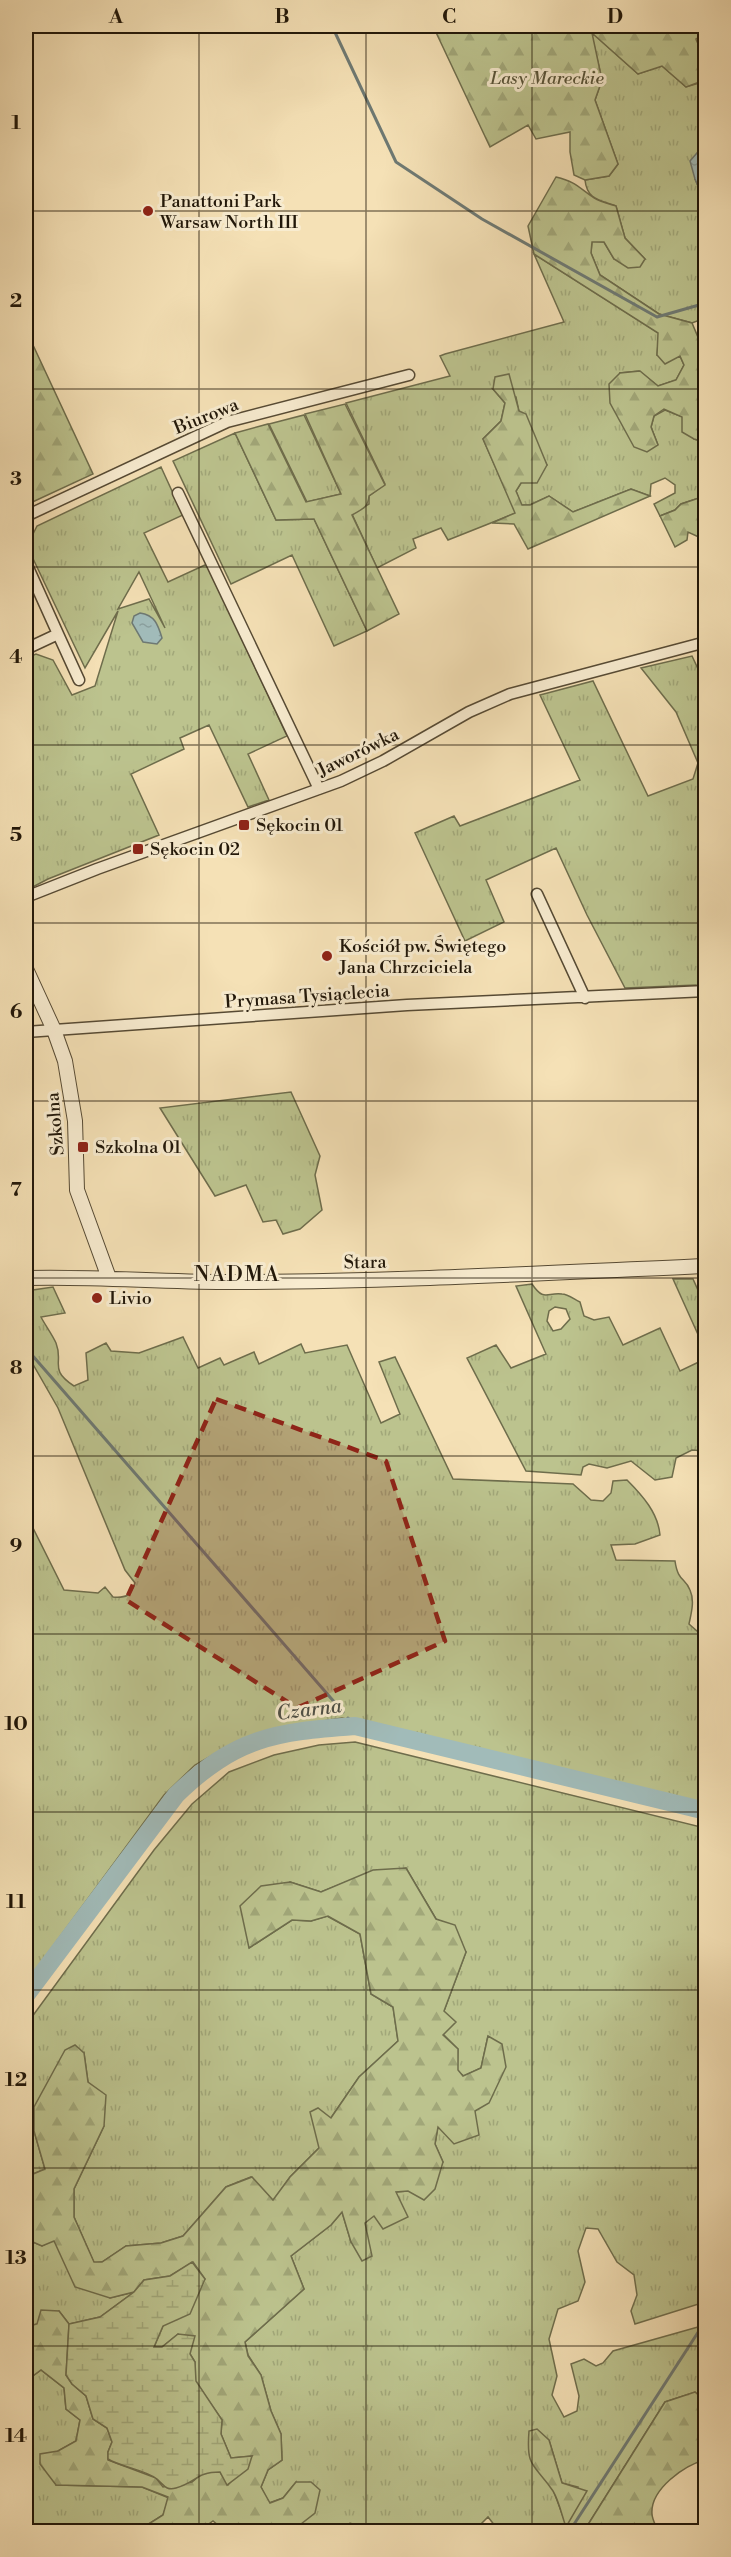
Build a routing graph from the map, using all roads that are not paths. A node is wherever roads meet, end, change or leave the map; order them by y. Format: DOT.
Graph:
graph roads {
  1 [pos="409,375"];
  2 [pos="178,493"];
  3 [pos="26,516"];
  4 [pos="26,563"];
  5 [pos="58,634"];
  6 [pos="705,642"];
  7 [pos="26,649"];
  8 [pos="79,680"];
  9 [pos="319,789"];
  10 [pos="537,894"];
  11 [pos="26,897"];
  12 [pos="26,969"];
  13 [pos="705,991"];
  14 [pos="585,998"];
  15 [pos="54,1030"];
  16 [pos="26,1032"];
  17 [pos="705,1266"];
  18 [pos="26,1278"];
  19 [pos="109,1278"];
  1 -- 3 [label="street, Biurowa"];
  2 -- 9 [label="street"];
  4 -- 5 [label="street"];
  5 -- 7 [label="street"];
  5 -- 8 [label="street"];
  6 -- 9 [label="street, Jaworówka"];
  9 -- 11 [label="street, Jaworówka"];
  10 -- 14 [label="street"];
  12 -- 15 [label="street, Szkolna"];
  13 -- 14 [label="street, Prymasa Tysiąclecia"];
  14 -- 15 [label="street, Prymasa Tysiąclecia"];
  15 -- 16 [label="street, Prymasa Tysiąclecia"];
  15 -- 19 [label="street, Szkolna"];
  17 -- 19 [label="street, Stara"];
  18 -- 19 [label="street, Stara"];
}
